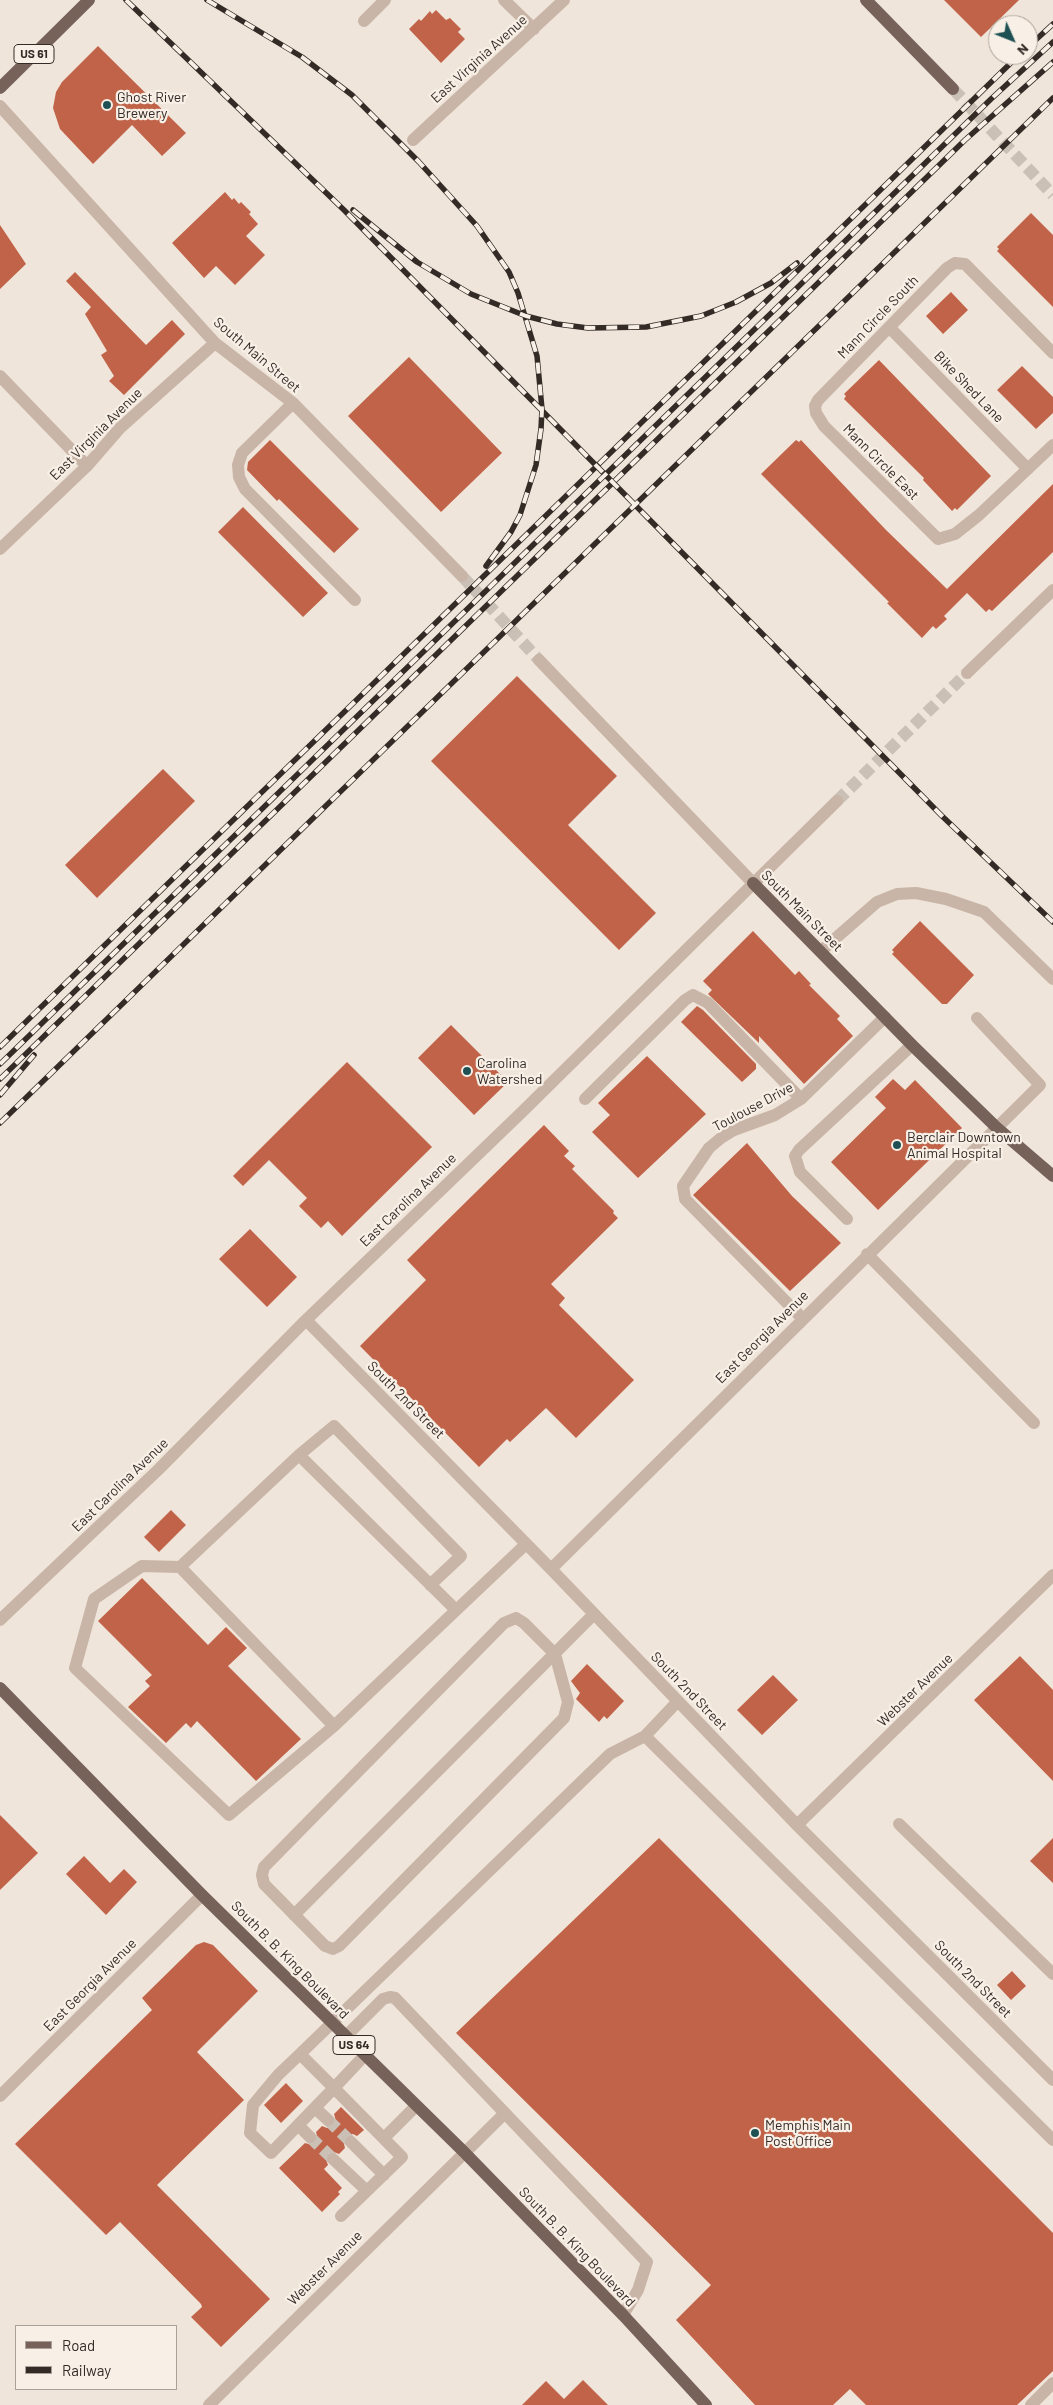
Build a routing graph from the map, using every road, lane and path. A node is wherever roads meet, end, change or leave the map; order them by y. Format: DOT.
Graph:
graph roads {
  1 [pos="89,0"];
  2 [pos="385,0"];
  3 [pos="504,0"];
  4 [pos="564,0"];
  5 [pos="866,0"];
  6 [pos="364,21"];
  7 [pos="534,29"];
  8 [pos="0,88"];
  9 [pos="953,89"];
  10 [pos="0,106"];
  11 [pos="414,140"];
  12 [pos="889,327"];
  13 [pos="215,343"];
  14 [pos="1053,354"];
  15 [pos="0,376"];
  16 [pos="818,400"];
  17 [pos="293,403"];
  18 [pos="1053,445"];
  19 [pos="87,466"];
  20 [pos="1028,469"];
  21 [pos="0,549"];
  22 [pos="462,576"];
  23 [pos="1053,590"];
  24 [pos="355,600"];
  25 [pos="539,660"];
  26 [pos="967,673"];
  27 [pos="836,801"];
  28 [pos="753,883"];
  29 [pos="821,951"];
  30 [pos="1053,979"];
  31 [pos="885,1016"];
  32 [pos="977,1018"];
  33 [pos="912,1046"];
  34 [pos="585,1099"];
  35 [pos="801,1099"];
  36 [pos="996,1127"];
  37 [pos="1053,1176"];
  38 [pos="847,1218"];
  39 [pos="867,1254"];
  40 [pos="802,1318"];
  41 [pos="306,1320"];
  42 [pos="1034,1423"];
  43 [pos="299,1455"];
  44 [pos="526,1544"];
  45 [pos="180,1567"];
  46 [pos="551,1569"];
  47 [pos="1053,1575"];
  48 [pos="430,1584"];
  49 [pos="456,1610"];
  50 [pos="594,1614"];
  51 [pos="0,1620"];
  52 [pos="555,1654"];
  53 [pos="0,1688"];
  54 [pos="678,1701"];
  55 [pos="334,1726"];
  56 [pos="645,1736"];
  57 [pos="899,1824"];
  58 [pos="797,1825"];
  59 [pos="202,1895"];
  60 [pos="294,1915"];
  61 [pos="1053,1974"];
  62 [pos="333,2024"];
  63 [pos="346,2036"];
  64 [pos="300,2054"];
  65 [pos="365,2055"];
  66 [pos="1053,2080"];
  67 [pos="334,2088"];
  68 [pos="0,2096"];
  69 [pos="416,2106"];
  70 [pos="314,2108"];
  71 [pos="505,2113"];
  72 [pos="328,2120"];
  73 [pos="298,2125"];
  74 [pos="310,2138"];
  75 [pos="384,2138"];
  76 [pos="1053,2140"];
  77 [pos="352,2142"];
  78 [pos="464,2152"];
  79 [pos="333,2159"];
  80 [pos="384,2175"];
  81 [pos="366,2191"];
  82 [pos="341,2216"];
  83 [pos="623,2315"];
  84 [pos="1053,2383"];
  85 [pos="209,2405"];
  86 [pos="706,2405"];
  87 [pos="1031,2405"];
  1 -- 8 [label="main road, US 61"];
  2 -- 6 [label="street"];
  3 -- 7 [label="street"];
  4 -- 7 [label="street, East Virginia Avenue"];
  5 -- 9 [label="main road"];
  7 -- 11 [label="street, East Virginia Avenue"];
  10 -- 13 [label="street, South Main Street"];
  12 -- 14 [label="street, Mann Circle South"];
  12 -- 16 [label="street, Mann Circle South"];
  12 -- 20 [label="street, Bike Shed Lane"];
  13 -- 17 [label="street, South Main Street"];
  13 -- 19 [label="street, East Virginia Avenue"];
  15 -- 19 [label="street"];
  16 -- 20 [label="street, Mann Circle East"];
  17 -- 22 [label="street, South Main Street"];
  17 -- 24 [label="street"];
  18 -- 20 [label="street"];
  19 -- 21 [label="street, East Virginia Avenue"];
  23 -- 26 [label="street"];
  25 -- 28 [label="street, South Main Street"];
  27 -- 28 [label="street, East Carolina Avenue"];
  28 -- 29 [label="main road, South Main Street"];
  28 -- 41 [label="street, East Carolina Avenue"];
  29 -- 30 [label="street"];
  29 -- 31 [label="main road, South Main Street"];
  31 -- 33 [label="main road, South Main Street"];
  31 -- 35 [label="street, Toulouse Drive"];
  32 -- 36 [label="street, East Georgia Avenue"];
  33 -- 36 [label="main road, South Main Street"];
  33 -- 38 [label="street"];
  34 -- 35 [label="street"];
  35 -- 40 [label="street, Toulouse Drive"];
  36 -- 37 [label="main road, South Main Street"];
  36 -- 39 [label="street, East Georgia Avenue"];
  39 -- 40 [label="street, East Georgia Avenue"];
  39 -- 42 [label="street"];
  40 -- 46 [label="street, East Georgia Avenue"];
  41 -- 44 [label="street, South 2nd Street"];
  41 -- 51 [label="street, East Carolina Avenue"];
  43 -- 45 [label="street"];
  43 -- 48 [label="street"];
  43 -- 48 [label="street"];
  44 -- 46 [label="street, South 2nd Street"];
  44 -- 49 [label="street"];
  45 -- 55 [label="street"];
  45 -- 55 [label="street"];
  46 -- 50 [label="street, South 2nd Street"];
  47 -- 58 [label="street, Webster Avenue"];
  48 -- 49 [label="street"];
  49 -- 55 [label="street"];
  50 -- 52 [label="street"];
  50 -- 54 [label="street, South 2nd Street"];
  52 -- 60 [label="street"];
  52 -- 60 [label="street"];
  52 -- 60 [label="street"];
  53 -- 59 [label="main road, South B. B. King Boulevard / US 64"];
  54 -- 56 [label="street"];
  54 -- 58 [label="street, South 2nd Street"];
  56 -- 62 [label="street"];
  56 -- 76 [label="street"];
  57 -- 61 [label="street"];
  58 -- 66 [label="street, South 2nd Street"];
  59 -- 62 [label="main road, South B. B. King Boulevard / US 64"];
  59 -- 68 [label="street, East Georgia Avenue"];
  62 -- 63 [label="main road, South B. B. King Boulevard / US 64"];
  62 -- 64 [label="street"];
  63 -- 65 [label="main road, South B. B. King Boulevard / US 64"];
  63 -- 71 [label="street"];
  64 -- 67 [label="street"];
  64 -- 73 [label="street"];
  65 -- 67 [label="street"];
  65 -- 69 [label="main road, South B. B. King Boulevard / US 64"];
  67 -- 70 [label="street"];
  67 -- 75 [label="street"];
  69 -- 75 [label="street"];
  69 -- 78 [label="main road, South B. B. King Boulevard / US 64"];
  70 -- 72 [label="street"];
  70 -- 73 [label="street"];
  71 -- 78 [label="street, Webster Avenue"];
  71 -- 83 [label="street"];
  73 -- 74 [label="street"];
  75 -- 80 [label="street"];
  77 -- 80 [label="street"];
  78 -- 83 [label="main road, South B. B. King Boulevard / US 64"];
  78 -- 85 [label="street, Webster Avenue"];
  79 -- 81 [label="street"];
  80 -- 81 [label="street"];
  81 -- 82 [label="street"];
  83 -- 86 [label="main road, South B. B. King Boulevard / US 64"];
  84 -- 87 [label="street"];
}
